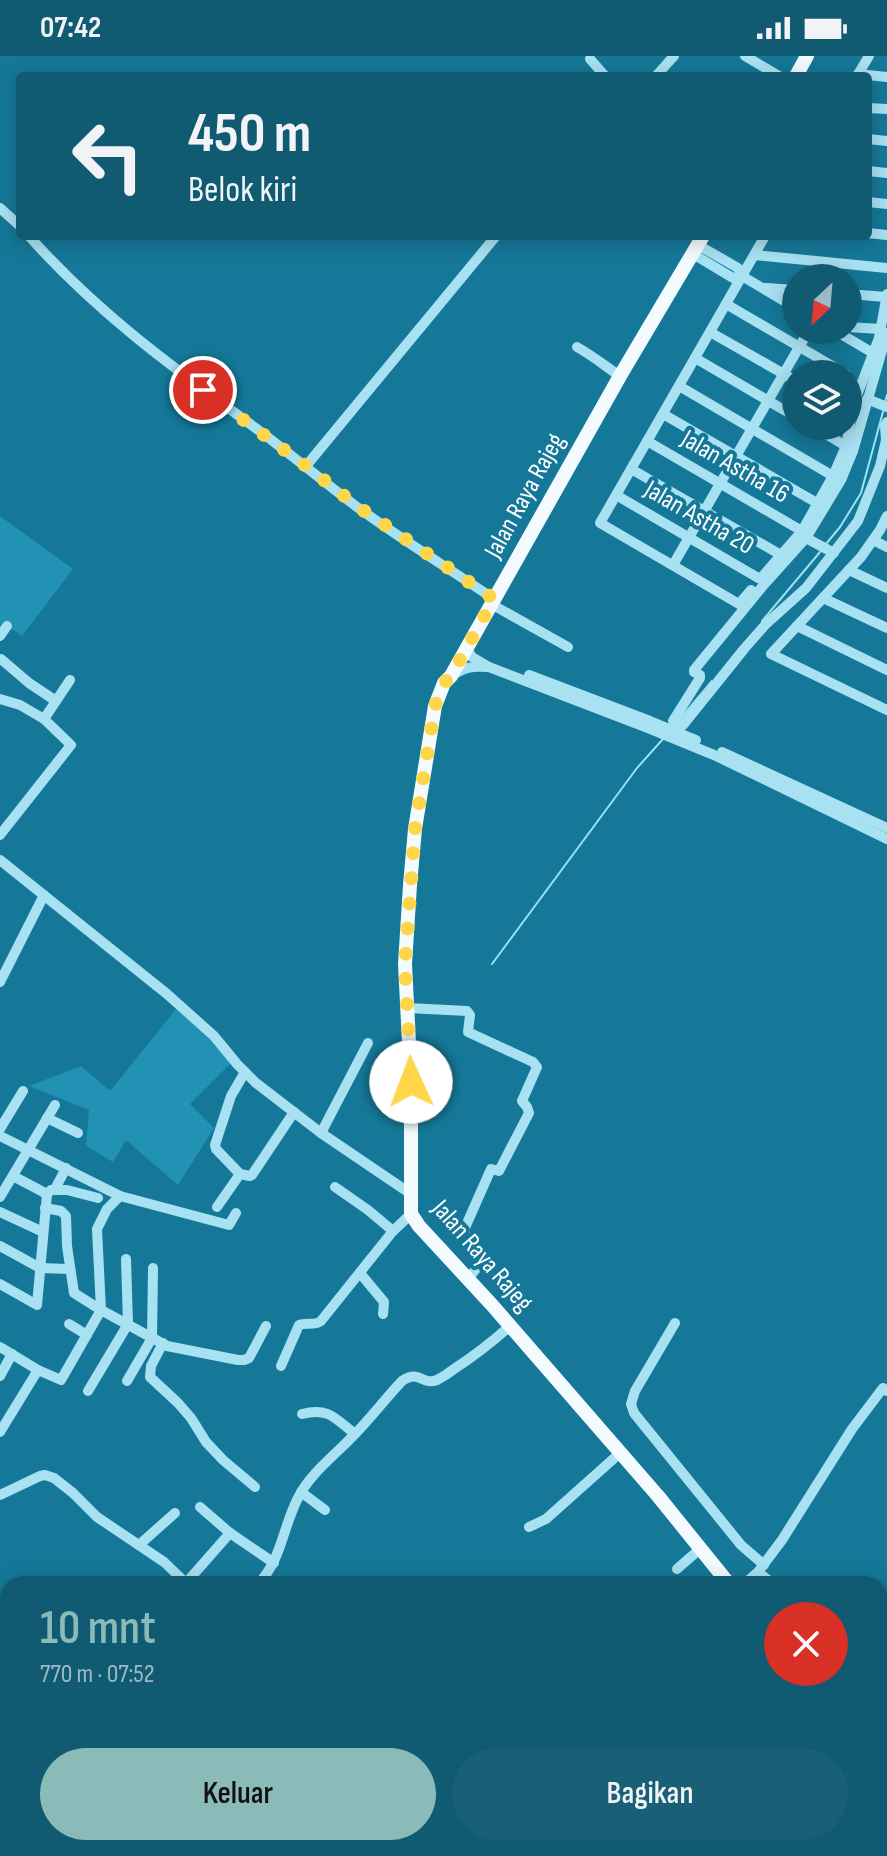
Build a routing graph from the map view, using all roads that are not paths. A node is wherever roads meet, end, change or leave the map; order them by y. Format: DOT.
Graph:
graph roads {
  1 [pos="745,56"];
  2 [pos="590,59"];
  3 [pos="601,72"];
  4 [pos="772,72"];
  5 [pos="0,208"];
  6 [pos="16,222"];
  7 [pos="33,240"];
  8 [pos="488,240"];
  9 [pos="763,240"];
  10 [pos="698,245"];
  11 [pos="755,255"];
  12 [pos="887,268"];
  13 [pos="742,276"];
  14 [pos="761,287"];
  15 [pos="782,289"];
  16 [pos="862,295"];
  17 [pos="887,296"];
  18 [pos="782,300"];
  19 [pos="726,304"];
  20 [pos="862,329"];
  21 [pos="884,331"];
  22 [pos="710,332"];
  23 [pos="801,344"];
  24 [pos="858,344"];
  25 [pos="577,347"];
  26 [pos="799,347"];
  27 [pos="873,353"];
  28 [pos="695,358"];
  29 [pos="792,360"];
  30 [pos="821,360"];
  31 [pos="782,373"];
  32 [pos="620,376"];
  33 [pos="782,377"];
  34 [pos="862,383"];
  35 [pos="679,386"];
  36 [pos="867,399"];
  37 [pos="768,401"];
  38 [pos="884,406"];
  39 [pos="782,409"];
  40 [pos="663,414"];
  41 [pos="887,422"];
  42 [pos="752,428"];
  43 [pos="836,440"];
  44 [pos="847,440"];
  45 [pos="647,441"];
  46 [pos="846,446"];
  47 [pos="736,456"];
  48 [pos="306,466"];
  49 [pos="631,469"];
  50 [pos="833,476"];
  51 [pos="720,484"];
  52 [pos="616,495"];
  53 [pos="817,503"];
  54 [pos="704,511"];
  55 [pos="887,516"];
  56 [pos="804,534"];
  57 [pos="689,538"];
  58 [pos="873,540"];
  59 [pos="887,547"];
  60 [pos="827,550"];
  61 [pos="781,555"];
  62 [pos="673,565"];
  63 [pos="849,570"];
  64 [pos="760,579"];
  65 [pos="887,588"];
  66 [pos="823,598"];
  67 [pos="492,601"];
  68 [pos="797,626"];
  69 [pos="887,628"];
  70 [pos="470,641"];
  71 [pos="568,647"];
  72 [pos="1,659"];
  73 [pos="489,667"];
  74 [pos="887,670"];
  75 [pos="451,676"];
  76 [pos="70,680"];
  77 [pos="0,699"];
  78 [pos="56,701"];
  79 [pos="885,705"];
  80 [pos="44,719"];
  81 [pos="887,828"];
  82 [pos="0,835"];
  83 [pos="887,839"];
  84 [pos="0,860"];
  85 [pos="44,895"];
  86 [pos="0,982"];
  87 [pos="408,1008"];
  88 [pos="368,1043"];
  89 [pos="245,1072"];
  90 [pos="23,1091"];
  91 [pos="55,1105"];
  92 [pos="294,1112"];
  93 [pos="47,1118"];
  94 [pos="0,1129"];
  95 [pos="78,1133"];
  96 [pos="321,1133"];
  97 [pos="0,1136"];
  98 [pos="28,1150"];
  99 [pos="66,1168"];
  100 [pos="240,1174"];
  101 [pos="13,1176"];
  102 [pos="335,1187"];
  103 [pos="51,1192"];
  104 [pos="411,1194"];
  105 [pos="120,1196"];
  106 [pos="0,1197"];
  107 [pos="98,1198"];
  108 [pos="217,1207"];
  109 [pos="45,1208"];
  110 [pos="0,1212"];
  111 [pos="236,1213"];
  112 [pos="411,1214"];
  113 [pos="393,1231"];
  114 [pos="43,1232"];
  115 [pos="3,1248"];
  116 [pos="126,1259"];
  117 [pos="0,1262"];
  118 [pos="40,1268"];
  119 [pos="153,1268"];
  120 [pos="69,1269"];
  121 [pos="360,1273"];
  122 [pos="468,1279"];
  123 [pos="0,1284"];
  124 [pos="101,1310"];
  125 [pos="383,1314"];
  126 [pos="675,1323"];
  127 [pos="69,1324"];
  128 [pos="128,1324"];
  129 [pos="266,1326"];
  130 [pos="510,1326"];
  131 [pos="87,1335"];
  132 [pos="152,1338"];
  133 [pos="163,1343"];
  134 [pos="0,1347"];
  135 [pos="12,1354"];
  136 [pos="281,1366"];
  137 [pos="38,1370"];
  138 [pos="0,1376"];
  139 [pos="127,1381"];
  140 [pos="88,1391"];
  141 [pos="887,1391"];
  142 [pos="302,1414"];
  143 [pos="0,1432"];
  144 [pos="355,1434"];
  145 [pos="620,1453"];
  146 [pos="255,1487"];
  147 [pos="301,1492"];
  148 [pos="0,1495"];
  149 [pos="200,1507"];
  150 [pos="325,1510"];
  151 [pos="175,1513"];
  152 [pos="529,1527"];
  153 [pos="230,1533"];
  154 [pos="139,1545"];
  155 [pos="701,1548"];
  156 [pos="274,1563"];
  157 [pos="677,1569"];
  158 [pos="761,1569"];
  159 [pos="178,1576"];
  160 [pos="193,1576"];
  161 [pos="266,1576"];
  162 [pos="723,1576"];
  163 [pos="753,1576"];
  164 [pos="767,1576"];
  1 -- 4 [label="street"];
  2 -- 3 [label="street"];
  5 -- 6 [label="street"];
  7 -- 48 [label="street"];
  8 -- 48 [label="street"];
  9 -- 11 [label="street"];
  10 -- 13 [label="street"];
  10 -- 32 [label="main road, Jalan Raya Rajeg"];
  11 -- 12 [label="street"];
  11 -- 13 [label="street"];
  13 -- 14 [label="street"];
  13 -- 19 [label="street"];
  14 -- 15 [label="street"];
  14 -- 18 [label="street"];
  16 -- 17 [label="street"];
  17 -- 21 [label="street"];
  19 -- 22 [label="street"];
  19 -- 26 [label="street"];
  20 -- 21 [label="street"];
  21 -- 27 [label="street"];
  21 -- 36 [label="street"];
  22 -- 28 [label="street"];
  22 -- 31 [label="street"];
  23 -- 26 [label="street"];
  24 -- 27 [label="street"];
  25 -- 32 [label="street"];
  26 -- 29 [label="street"];
  26 -- 30 [label="street"];
  27 -- 34 [label="street"];
  28 -- 35 [label="street"];
  28 -- 37 [label="street"];
  32 -- 67 [label="main road, Jalan Raya Rajeg"];
  33 -- 37 [label="street"];
  35 -- 40 [label="street"];
  35 -- 42 [label="street"];
  36 -- 38 [label="street"];
  36 -- 56 [label="street"];
  37 -- 39 [label="street"];
  37 -- 42 [label="street"];
  40 -- 45 [label="street"];
  40 -- 47 [label="street"];
  41 -- 60 [label="street"];
  42 -- 47 [label="street"];
  42 -- 50 [label="street"];
  43 -- 46 [label="street"];
  44 -- 46 [label="street"];
  45 -- 49 [label="street"];
  45 -- 51 [label="street, Jalan Astha 16"];
  46 -- 50 [label="street"];
  47 -- 51 [label="street"];
  47 -- 53 [label="street"];
  48 -- 67 [label="street"];
  49 -- 52 [label="street"];
  49 -- 54 [label="street"];
  50 -- 53 [label="street"];
  51 -- 54 [label="street"];
  51 -- 56 [label="street, Jalan Astha 16"];
  52 -- 57 [label="street, Jalan Astha 20"];
  52 -- 62 [label="street"];
  53 -- 56 [label="street"];
  54 -- 57 [label="street"];
  54 -- 61 [label="street"];
  55 -- 58 [label="street"];
  56 -- 60 [label="street, Jalan Astha 16"];
  56 -- 60 [label="street"];
  56 -- 61 [label="street"];
  57 -- 62 [label="street"];
  57 -- 64 [label="street, Jalan Astha 20"];
  58 -- 59 [label="street"];
  58 -- 63 [label="street"];
  61 -- 64 [label="street"];
  62 -- 64 [label="street"];
  63 -- 65 [label="street"];
  63 -- 66 [label="street"];
  66 -- 68 [label="street"];
  66 -- 69 [label="street"];
  67 -- 70 [label="main road, Jalan Raya Rajeg"];
  67 -- 71 [label="street"];
  68 -- 74 [label="street"];
  68 -- 79 [label="street"];
  70 -- 73 [label="street"];
  70 -- 75 [label="main road, Jalan Raya Rajeg"];
  70 -- 81 [label="street"];
  72 -- 78 [label="street"];
  73 -- 75 [label="street"];
  73 -- 83 [label="street"];
  75 -- 87 [label="main road, Jalan Raya Rajeg"];
  76 -- 78 [label="street"];
  77 -- 80 [label="street"];
  78 -- 80 [label="street"];
  80 -- 82 [label="street"];
  84 -- 85 [label="street"];
  85 -- 86 [label="street"];
  85 -- 89 [label="street"];
  87 -- 104 [label="main road, Jalan Raya Rajeg"];
  87 -- 122 [label="street"];
  88 -- 96 [label="street"];
  89 -- 92 [label="street"];
  89 -- 100 [label="street"];
  90 -- 94 [label="street"];
  91 -- 93 [label="street"];
  92 -- 96 [label="street"];
  92 -- 100 [label="street"];
  93 -- 95 [label="street"];
  93 -- 98 [label="street"];
  96 -- 104 [label="street"];
  97 -- 98 [label="street"];
  98 -- 99 [label="street"];
  98 -- 101 [label="street"];
  99 -- 103 [label="street"];
  99 -- 105 [label="street"];
  100 -- 108 [label="street"];
  101 -- 103 [label="street"];
  101 -- 106 [label="street"];
  102 -- 113 [label="street"];
  103 -- 107 [label="street"];
  103 -- 109 [label="street"];
  104 -- 112 [label="main road, Jalan Raya Rajeg"];
  105 -- 111 [label="street"];
  105 -- 124 [label="street"];
  109 -- 114 [label="street"];
  109 -- 120 [label="street"];
  110 -- 114 [label="street"];
  112 -- 113 [label="street"];
  112 -- 122 [label="main road, Jalan Raya Rajeg"];
  113 -- 121 [label="street"];
  114 -- 118 [label="street"];
  115 -- 117 [label="street"];
  115 -- 118 [label="street"];
  116 -- 128 [label="street"];
  118 -- 120 [label="street"];
  118 -- 123 [label="street"];
  119 -- 132 [label="street"];
  120 -- 124 [label="street"];
  121 -- 125 [label="street"];
  121 -- 136 [label="street"];
  122 -- 130 [label="main road, Jalan Raya Rajeg"];
  124 -- 128 [label="street"];
  124 -- 131 [label="street"];
  126 -- 158 [label="street"];
  127 -- 131 [label="street"];
  128 -- 132 [label="street"];
  128 -- 140 [label="street"];
  129 -- 133 [label="street"];
  130 -- 144 [label="street"];
  130 -- 145 [label="main road, Jalan Raya Rajeg"];
  131 -- 137 [label="street"];
  132 -- 133 [label="street"];
  132 -- 139 [label="street"];
  133 -- 146 [label="street"];
  134 -- 135 [label="street"];
  135 -- 137 [label="street"];
  135 -- 138 [label="street"];
  137 -- 143 [label="street"];
  141 -- 158 [label="street"];
  142 -- 144 [label="street"];
  144 -- 147 [label="street"];
  145 -- 152 [label="street"];
  145 -- 155 [label="main road, Jalan Raya Rajeg"];
  147 -- 150 [label="street"];
  147 -- 156 [label="street"];
  148 -- 154 [label="street"];
  149 -- 153 [label="street"];
  151 -- 154 [label="street"];
  153 -- 156 [label="street"];
  153 -- 160 [label="street"];
  154 -- 159 [label="street"];
  155 -- 157 [label="street"];
  155 -- 162 [label="main road, Jalan Raya Rajeg"];
  156 -- 161 [label="street"];
  158 -- 163 [label="street"];
  158 -- 164 [label="street"];
}
